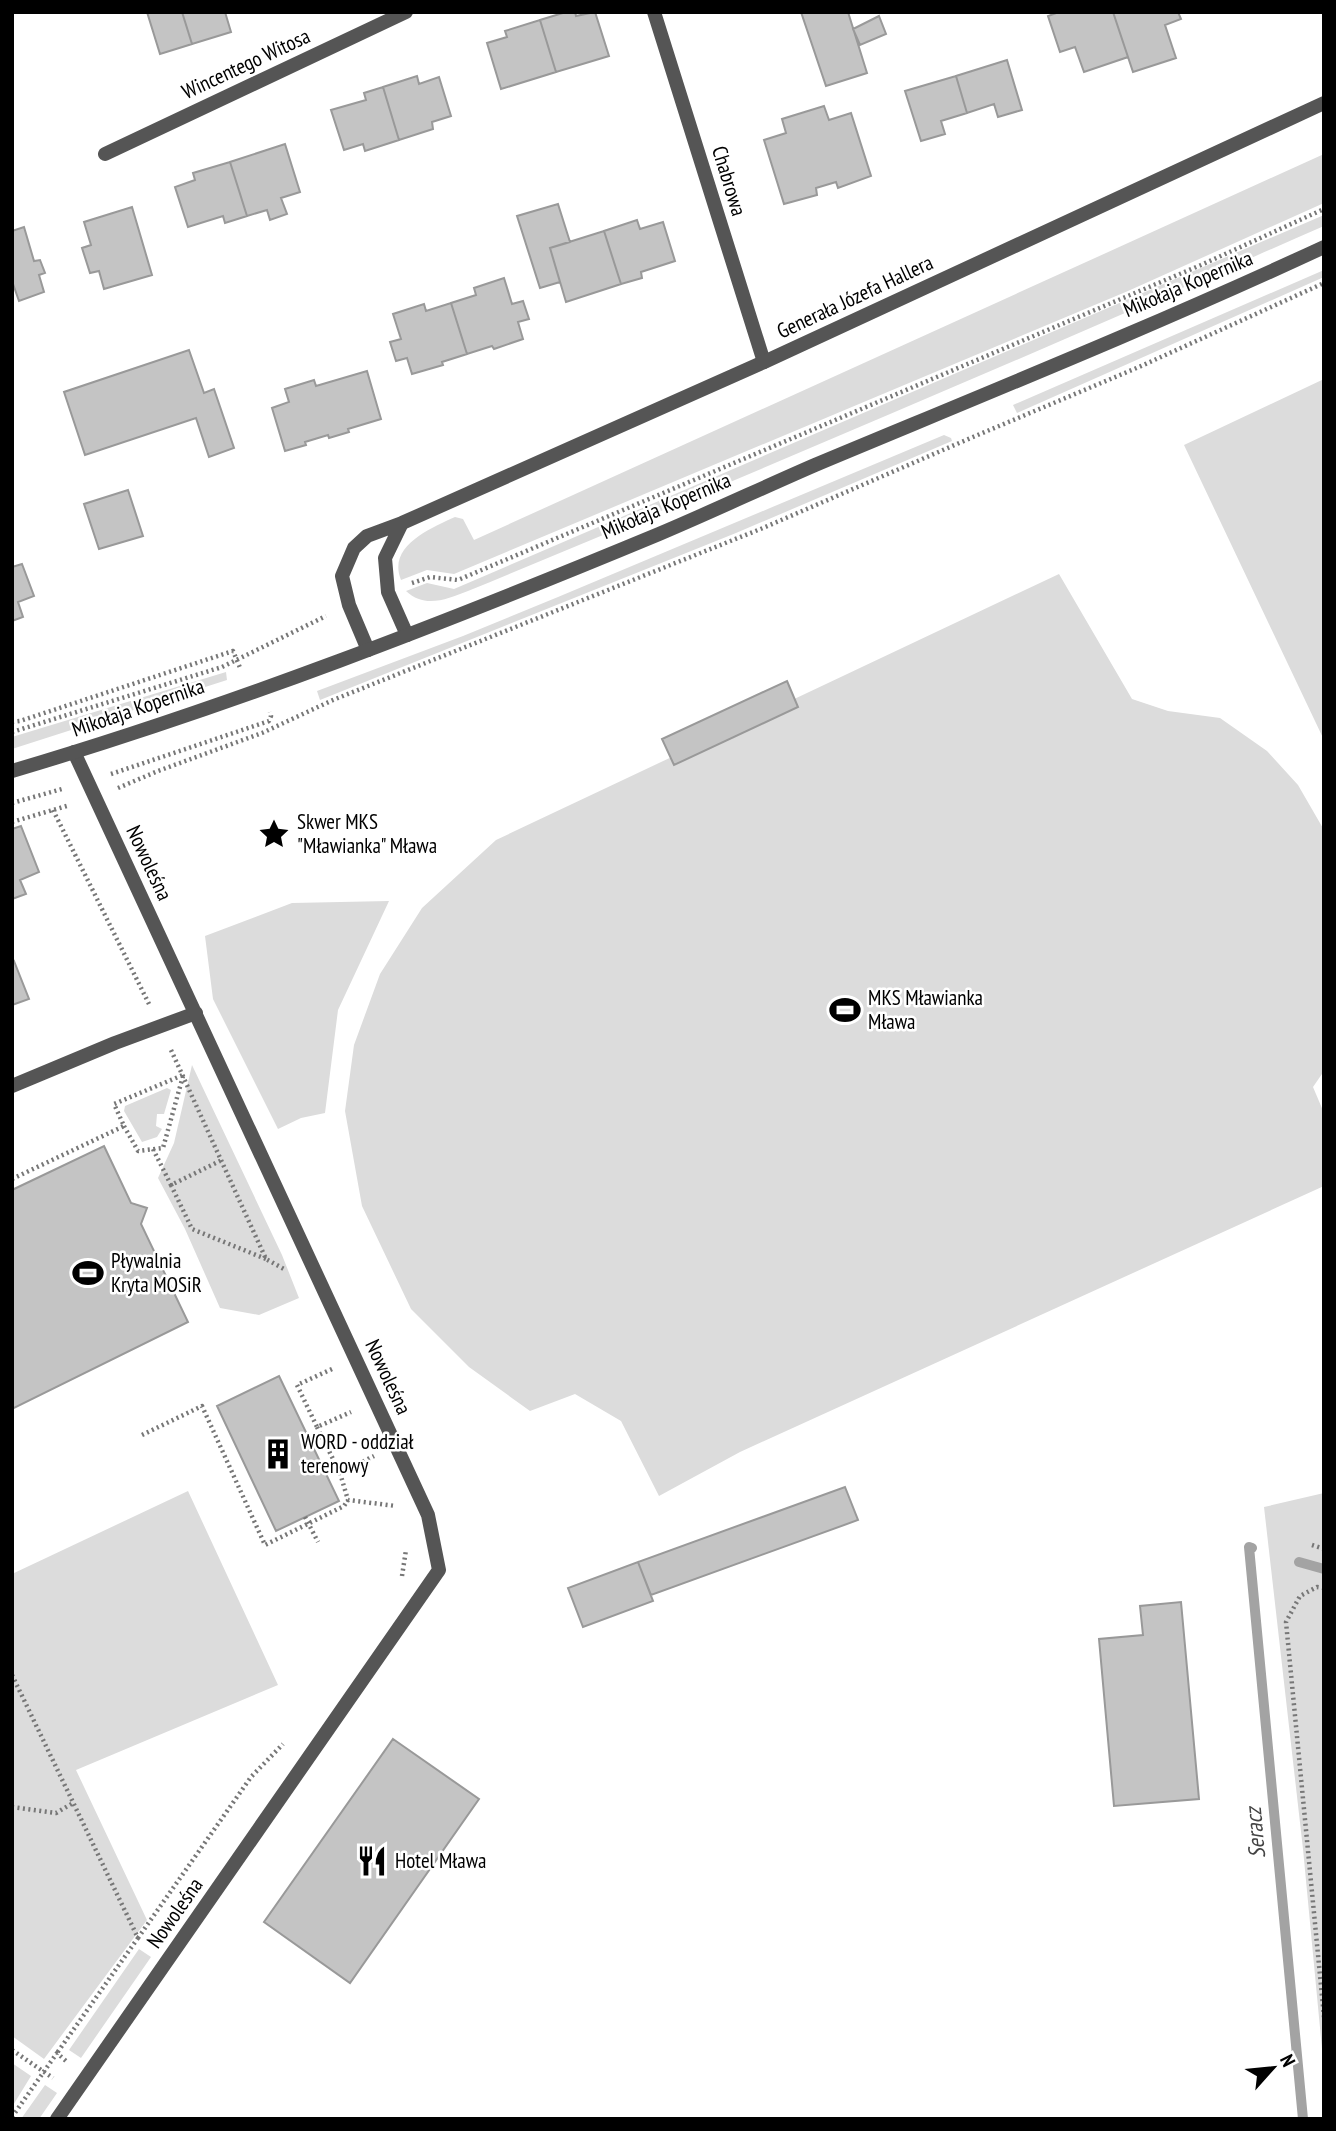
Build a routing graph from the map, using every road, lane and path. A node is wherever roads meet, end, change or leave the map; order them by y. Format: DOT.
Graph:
graph roads {
  1 [pos="406,12"];
  2 [pos="654,12"];
  3 [pos="1324,103"];
  4 [pos="105,154"];
  5 [pos="1324,209"];
  6 [pos="1324,247"];
  7 [pos="1324,283"];
  8 [pos="764,362"];
  9 [pos="402,523"];
  10 [pos="388,592"];
  11 [pos="349,605"];
  12 [pos="407,635"];
  13 [pos="368,650"];
  14 [pos="236,660"];
  15 [pos="250,693"];
  16 [pos="12,722"];
  17 [pos="12,732"];
  18 [pos="262,733"];
  19 [pos="74,752"];
  20 [pos="12,771"];
  21 [pos="95,798"];
  22 [pos="53,810"];
  23 [pos="12,822"];
  24 [pos="196,1013"];
  25 [pos="160,1026"];
  26 [pos="183,1075"];
  27 [pos="12,1086"];
  28 [pos="124,1126"];
  29 [pos="153,1149"];
  30 [pos="222,1160"];
  31 [pos="12,1179"];
  32 [pos="171,1185"];
  33 [pos="266,1259"];
  34 [pos="292,1275"];
  35 [pos="335,1367"];
  36 [pos="355,1410"];
  37 [pos="317,1427"];
  38 [pos="142,1435"];
  39 [pos="371,1444"];
  40 [pos="376,1455"];
  41 [pos="381,1465"];
  42 [pos="340,1473"];
  43 [pos="395,1496"];
  44 [pos="348,1500"];
  45 [pos="305,1517"];
  46 [pos="308,1524"];
  47 [pos="405,1539"];
  48 [pos="318,1542"];
  49 [pos="1312,1545"];
  50 [pos="1324,1549"];
  51 [pos="401,1578"];
  52 [pos="1324,1588"];
  53 [pos="12,1675"];
  54 [pos="288,1739"];
  55 [pos="73,1803"];
  56 [pos="12,1807"];
  57 [pos="138,1938"];
  58 [pos="1324,2017"];
  59 [pos="57,2053"];
  60 [pos="57,2119"];
  1 -- 4 [label="street, Wincentego Witosa"];
  2 -- 8 [label="street, Chabrowa"];
  3 -- 8 [label="street, Generała Józefa Hallera"];
  5 -- 10 [label="path"];
  6 -- 12 [label="street, Mikołaja Kopernika"];
  7 -- 18 [label="path"];
  8 -- 9 [label="street, Generała Józefa Hallera"];
  9 -- 10 [label="street"];
  9 -- 11 [label="street, Generała Józefa Hallera"];
  10 -- 12 [label="street"];
  11 -- 13 [label="street, Generała Józefa Hallera"];
  11 -- 14 [label="path"];
  12 -- 13 [label="street, Mikołaja Kopernika"];
  13 -- 15 [label="street, Mikołaja Kopernika"];
  14 -- 15 [label="path"];
  14 -- 16 [label="path"];
  14 -- 17 [label="path"];
  15 -- 18 [label="path"];
  15 -- 19 [label="street, Mikołaja Kopernika"];
  18 -- 21 [label="path"];
  19 -- 20 [label="street, Mikołaja Kopernika"];
  19 -- 21 [label="street, Nowoleśna"];
  21 -- 22 [label="path"];
  21 -- 24 [label="street, Nowoleśna"];
  22 -- 23 [label="path"];
  22 -- 25 [label="path"];
  24 -- 25 [label="street"];
  24 -- 60 [label="street, Nowoleśna"];
  25 -- 26 [label="path"];
  25 -- 27 [label="street"];
  26 -- 28 [label="path"];
  26 -- 29 [label="path"];
  26 -- 30 [label="path"];
  28 -- 29 [label="path"];
  28 -- 31 [label="path"];
  29 -- 32 [label="path"];
  30 -- 32 [label="path"];
  30 -- 33 [label="path"];
  32 -- 33 [label="path"];
  33 -- 34 [label="path"];
  35 -- 37 [label="path"];
  36 -- 37 [label="path"];
  37 -- 42 [label="path"];
  38 -- 46 [label="path"];
  39 -- 40 [label="path"];
  40 -- 41 [label="path"];
  40 -- 42 [label="path"];
  42 -- 44 [label="path"];
  43 -- 44 [label="path"];
  44 -- 46 [label="path"];
  45 -- 46 [label="path"];
  46 -- 48 [label="path"];
  47 -- 51 [label="path"];
  49 -- 50 [label="path"];
  52 -- 58 [label="path"];
  53 -- 55 [label="path"];
  54 -- 57 [label="path"];
  55 -- 56 [label="path"];
  55 -- 57 [label="path"];
  57 -- 59 [label="path"];
}
